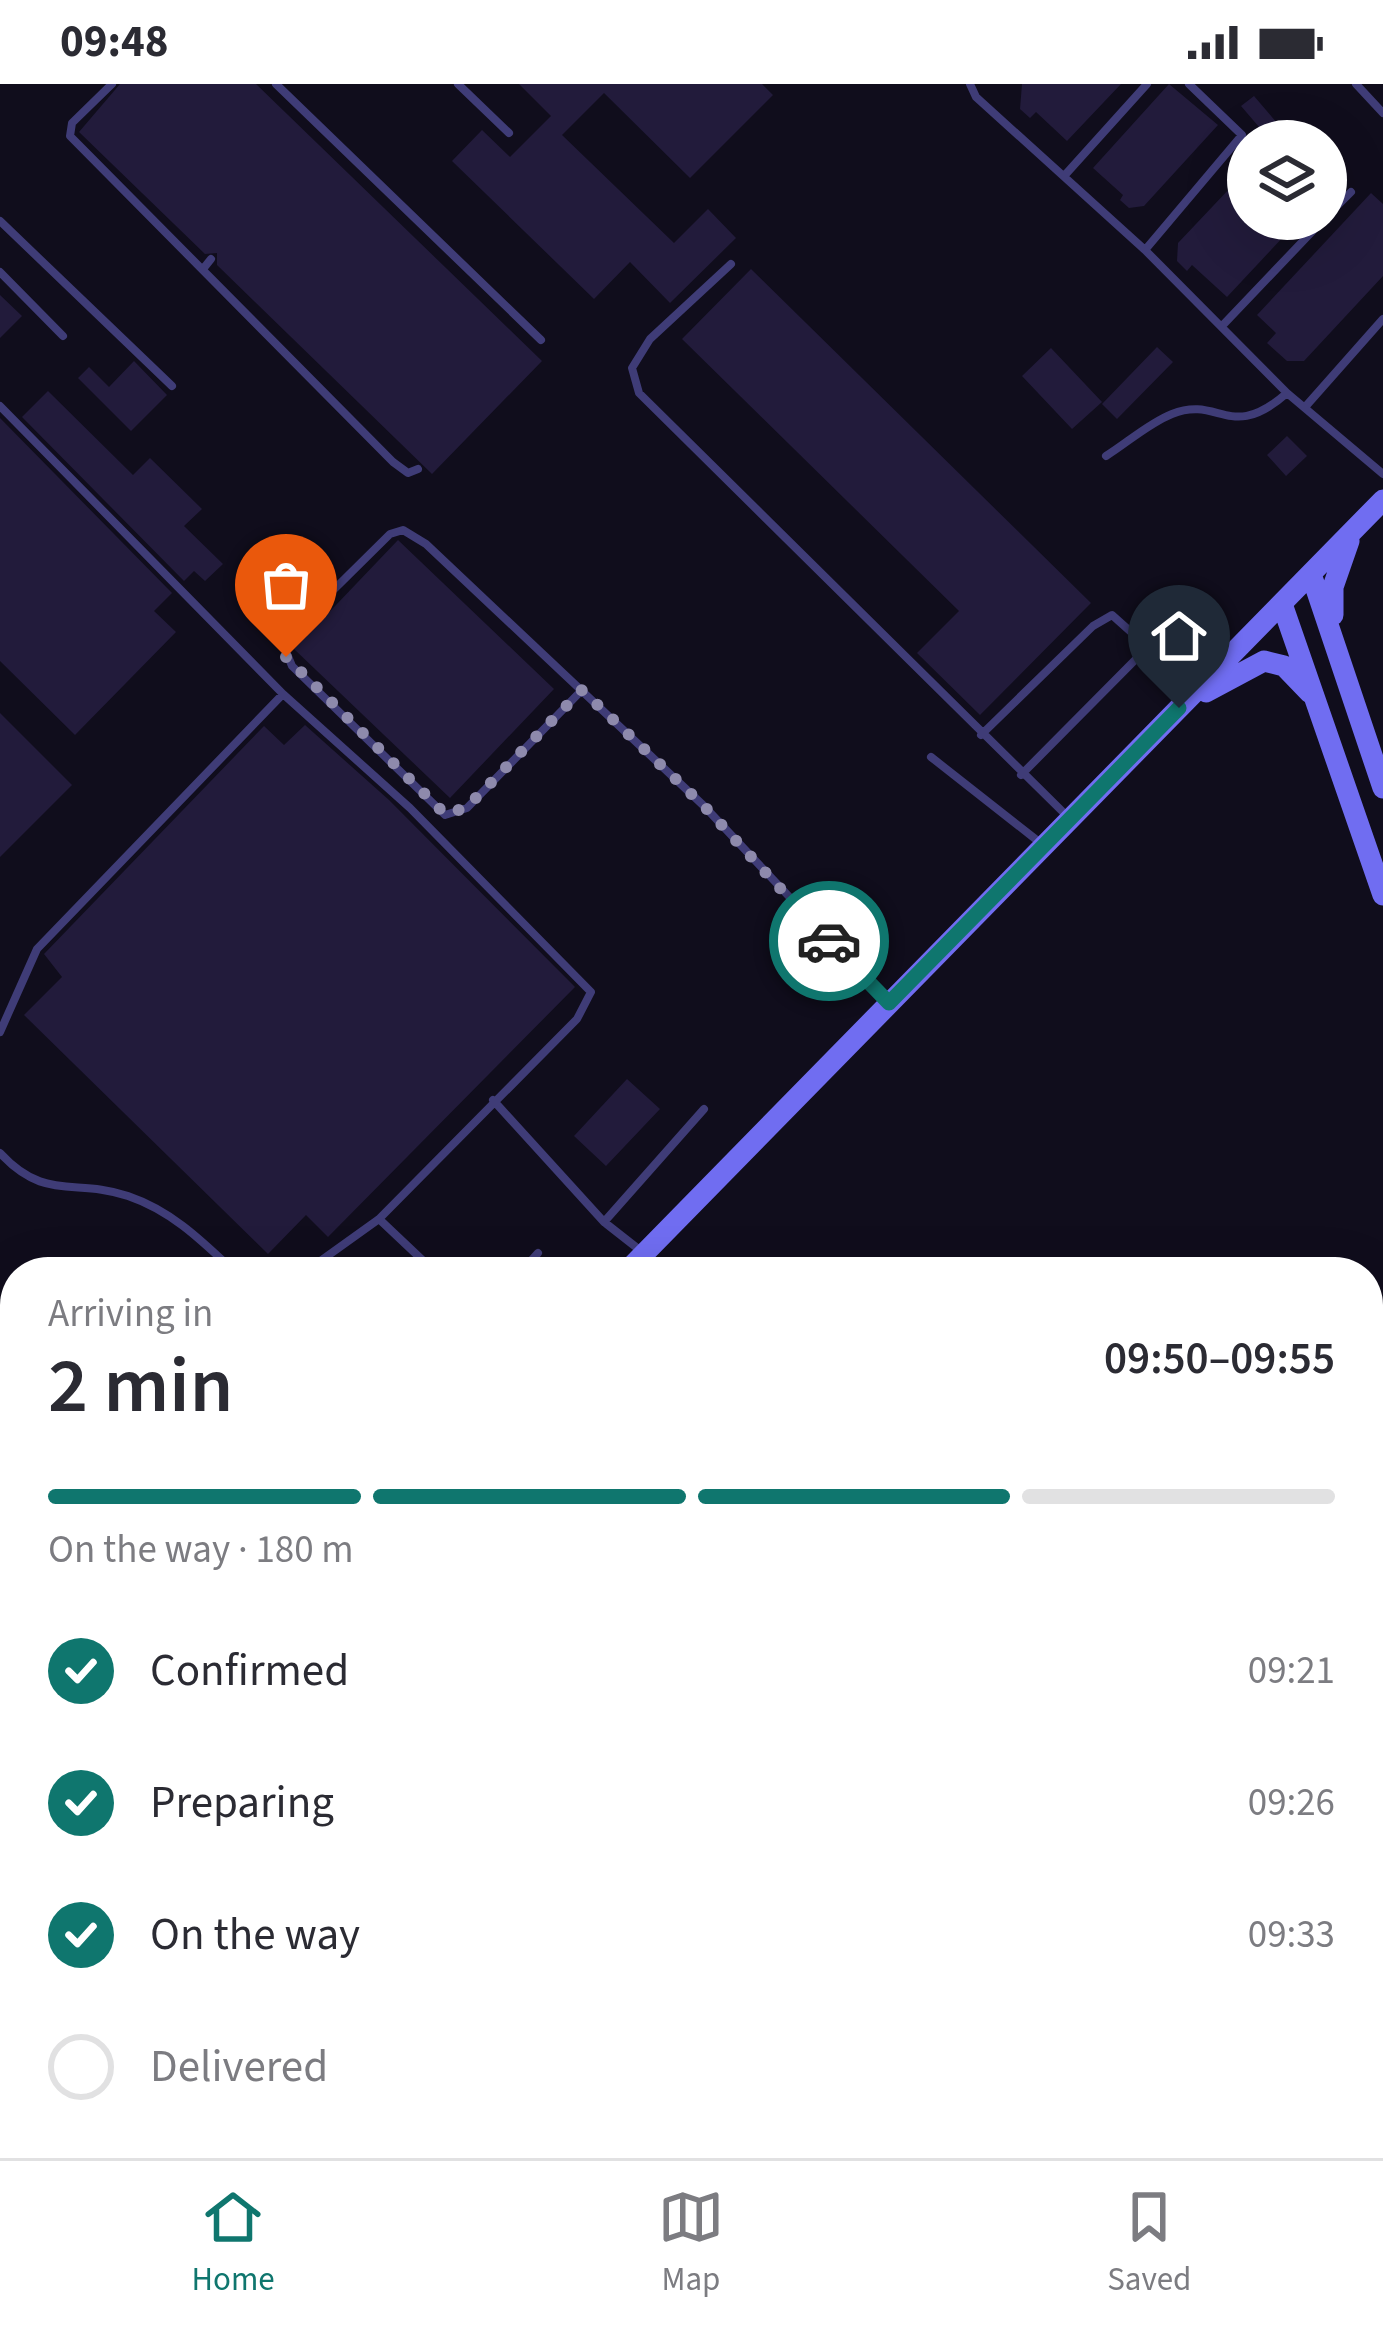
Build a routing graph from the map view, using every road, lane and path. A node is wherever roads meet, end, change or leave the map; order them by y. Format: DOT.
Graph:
graph roads {
  1 [pos="112,84"];
  2 [pos="276,84"];
  3 [pos="458,84"];
  4 [pos="970,84"];
  5 [pos="1147,84"];
  6 [pos="1189,84"];
  7 [pos="1356,84"];
  8 [pos="1383,113"];
  9 [pos="509,133"];
  10 [pos="332,139"];
  11 [pos="324,150"];
  12 [pos="1065,175"];
  13 [pos="1351,192"];
  14 [pos="1347,196"];
  15 [pos="0,221"];
  16 [pos="1304,240"];
  17 [pos="1145,250"];
  18 [pos="211,259"];
  19 [pos="731,264"];
  20 [pos="203,269"];
  21 [pos="0,272"];
  22 [pos="1383,319"];
  23 [pos="1222,326"];
  24 [pos="63,336"];
  25 [pos="541,340"];
  26 [pos="172,386"];
  27 [pos="1287,393"];
  28 [pos="0,406"];
  29 [pos="1306,406"];
  30 [pos="1106,456"];
  31 [pos="418,469"];
  32 [pos="1383,474"];
  33 [pos="1383,500"];
  34 [pos="1352,532"];
  35 [pos="1311,574"];
  36 [pos="1282,604"];
  37 [pos="1348,686"];
  38 [pos="582,690"];
  39 [pos="284,694"];
  40 [pos="1319,703"];
  41 [pos="1179,708"];
  42 [pos="981,734"];
  43 [pos="931,757"];
  44 [pos="1021,775"];
  45 [pos="1383,788"];
  46 [pos="1070,819"];
  47 [pos="1044,846"];
  48 [pos="1383,895"];
  49 [pos="889,1003"];
  50 [pos="0,1032"];
  51 [pos="493,1100"];
  52 [pos="704,1109"];
  53 [pos="0,1153"];
  54 [pos="379,1219"];
  55 [pos="604,1222"];
  56 [pos="538,1253"];
  57 [pos="644,1253"];
  58 [pos="219,1257"];
  59 [pos="326,1257"];
  60 [pos="419,1257"];
  61 [pos="534,1257"];
  62 [pos="640,1257"];
  1 -- 20 [label="lane"];
  2 -- 10 [label="lane"];
  3 -- 9 [label="lane"];
  4 -- 12 [label="lane"];
  5 -- 12 [label="lane"];
  6 -- 17 [label="lane"];
  7 -- 8 [label="lane"];
  10 -- 11 [label="lane"];
  10 -- 25 [label="lane"];
  12 -- 17 [label="lane"];
  13 -- 14 [label="lane"];
  15 -- 26 [label="lane"];
  16 -- 23 [label="lane"];
  17 -- 23 [label="lane"];
  18 -- 20 [label="lane"];
  19 -- 42 [label="lane"];
  20 -- 31 [label="lane"];
  21 -- 24 [label="lane"];
  22 -- 29 [label="lane"];
  23 -- 27 [label="lane"];
  27 -- 29 [label="lane"];
  27 -- 30 [label="lane"];
  28 -- 39 [label="lane"];
  29 -- 32 [label="lane"];
  33 -- 34 [label="street"];
  34 -- 35 [label="street"];
  34 -- 37 [label="street"];
  35 -- 36 [label="street"];
  35 -- 37 [label="street"];
  36 -- 40 [label="street"];
  36 -- 41 [label="street"];
  37 -- 45 [label="street"];
  38 -- 38 [label="lane"];
  38 -- 49 [label="lane"];
  39 -- 50 [label="lane"];
  39 -- 51 [label="lane"];
  40 -- 41 [label="street"];
  40 -- 48 [label="street"];
  41 -- 46 [label="street"];
  42 -- 44 [label="lane"];
  42 -- 44 [label="lane"];
  43 -- 47 [label="lane"];
  44 -- 46 [label="lane"];
  46 -- 47 [label="street"];
  47 -- 49 [label="street"];
  49 -- 57 [label="street"];
  51 -- 54 [label="lane"];
  51 -- 55 [label="lane"];
  52 -- 55 [label="lane"];
  53 -- 58 [label="lane"];
  54 -- 59 [label="lane"];
  54 -- 60 [label="lane"];
  55 -- 57 [label="lane"];
  56 -- 61 [label="lane"];
  57 -- 62 [label="street"];
}
